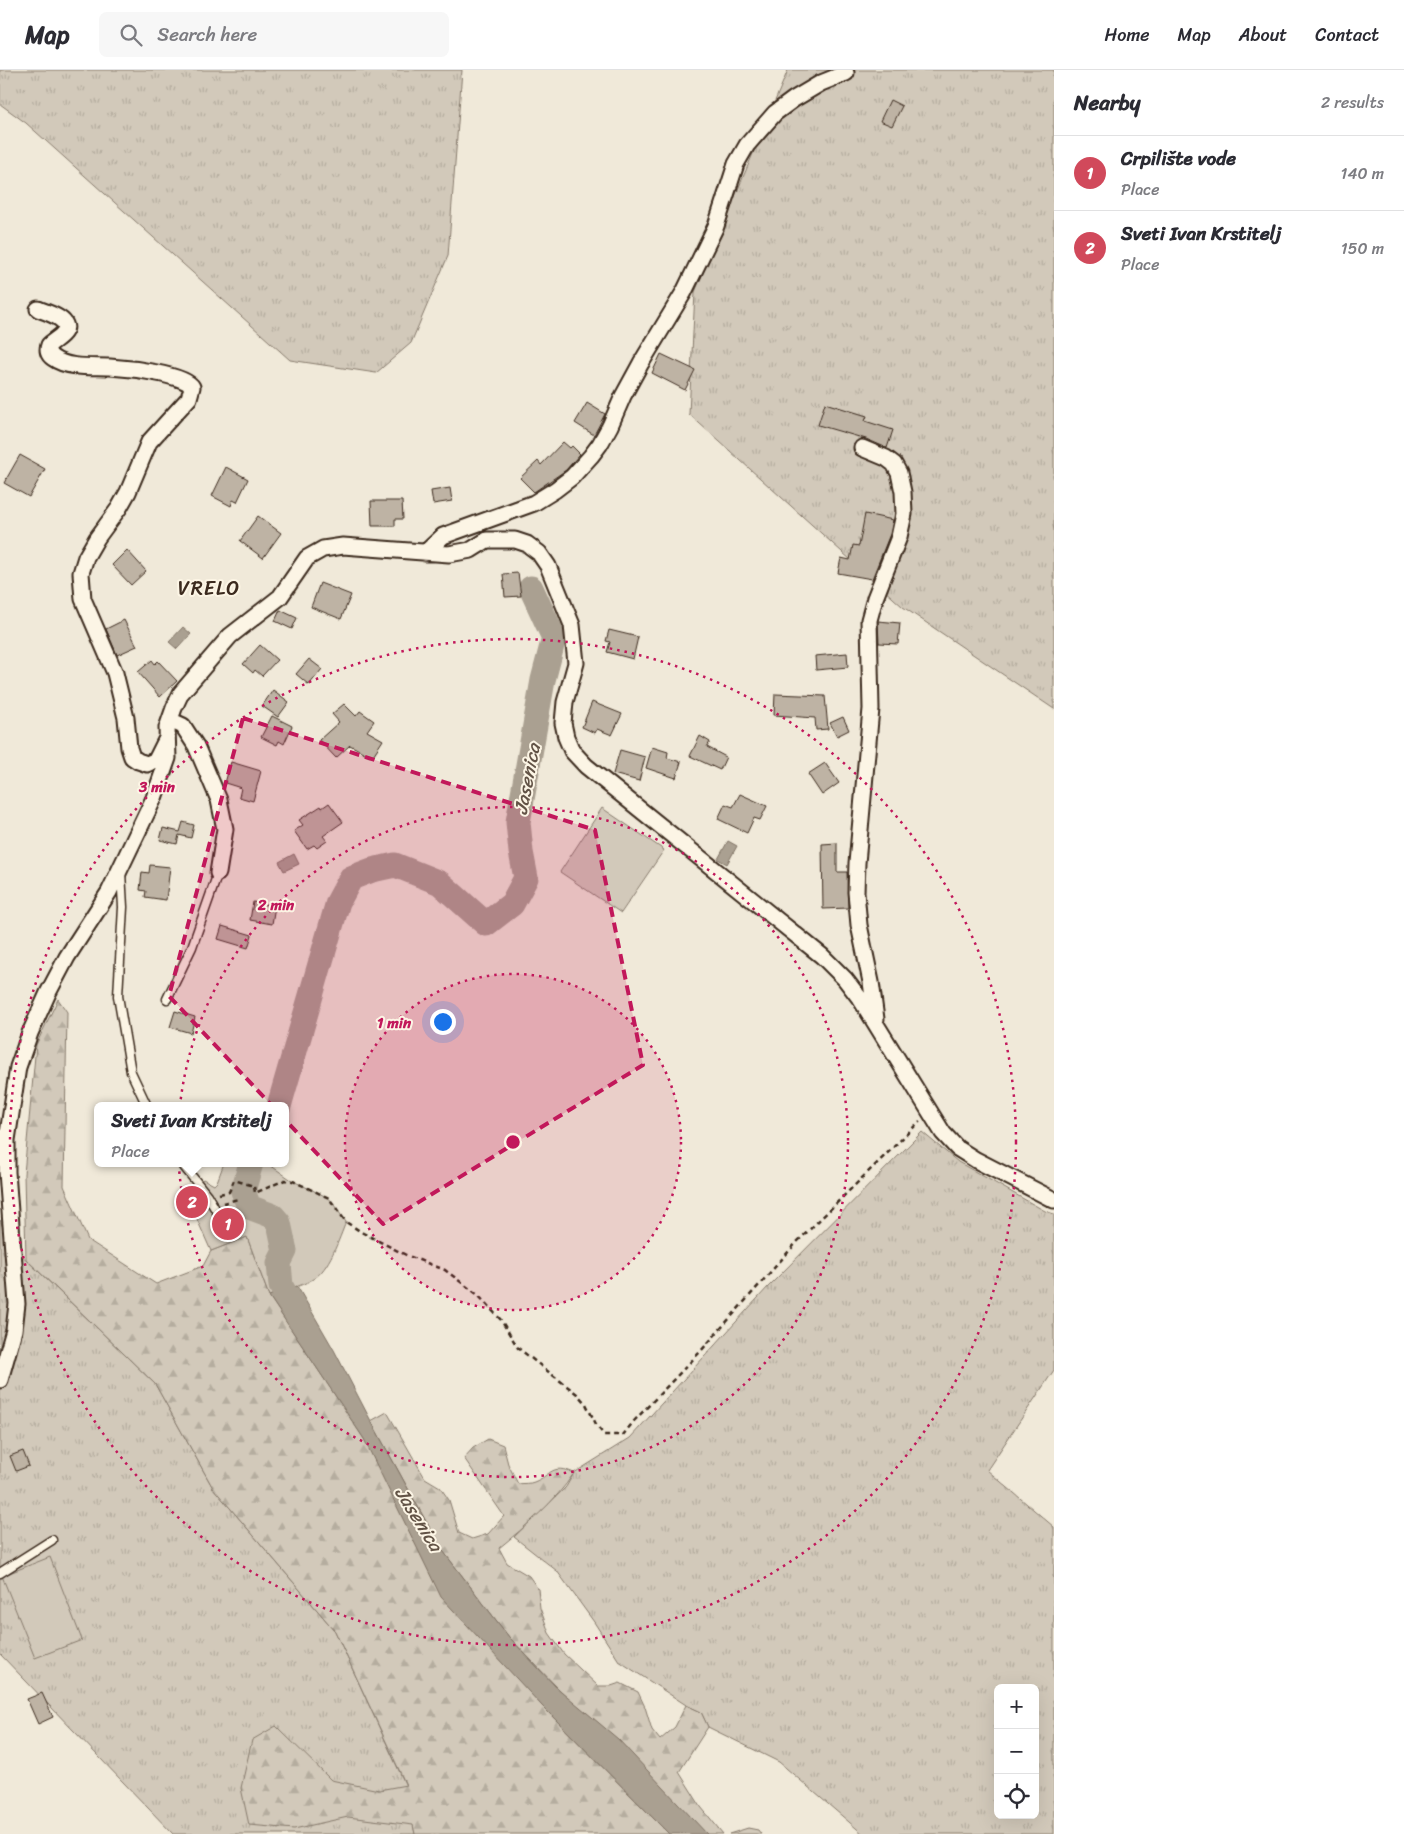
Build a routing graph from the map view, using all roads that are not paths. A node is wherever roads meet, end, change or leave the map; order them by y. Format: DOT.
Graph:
graph roads {
  1 [pos="846,73"];
  2 [pos="38,309"];
  3 [pos="862,448"];
  4 [pos="425,552"];
  5 [pos="170,720"];
  6 [pos="166,738"];
  7 [pos="121,869"];
  8 [pos="218,873"];
  9 [pos="167,1000"];
  10 [pos="876,1026"];
  11 [pos="145,1102"];
  12 [pos="184,1167"];
  13 [pos="1054,1200"];
  14 [pos="216,1209"];
  15 [pos="0,1380"];
  16 [pos="52,1540"];
  17 [pos="0,1573"];
  1 -- 4 [label="street"];
  2 -- 6 [label="street"];
  3 -- 10 [label="street"];
  4 -- 5 [label="street"];
  4 -- 10 [label="street"];
  5 -- 6 [label="street"];
  5 -- 8 [label="street"];
  6 -- 7 [label="street"];
  7 -- 11 [label="lane"];
  7 -- 15 [label="street"];
  8 -- 9 [label="lane"];
  10 -- 13 [label="street"];
  12 -- 14 [label="lane"];
  16 -- 17 [label="lane"];
}
